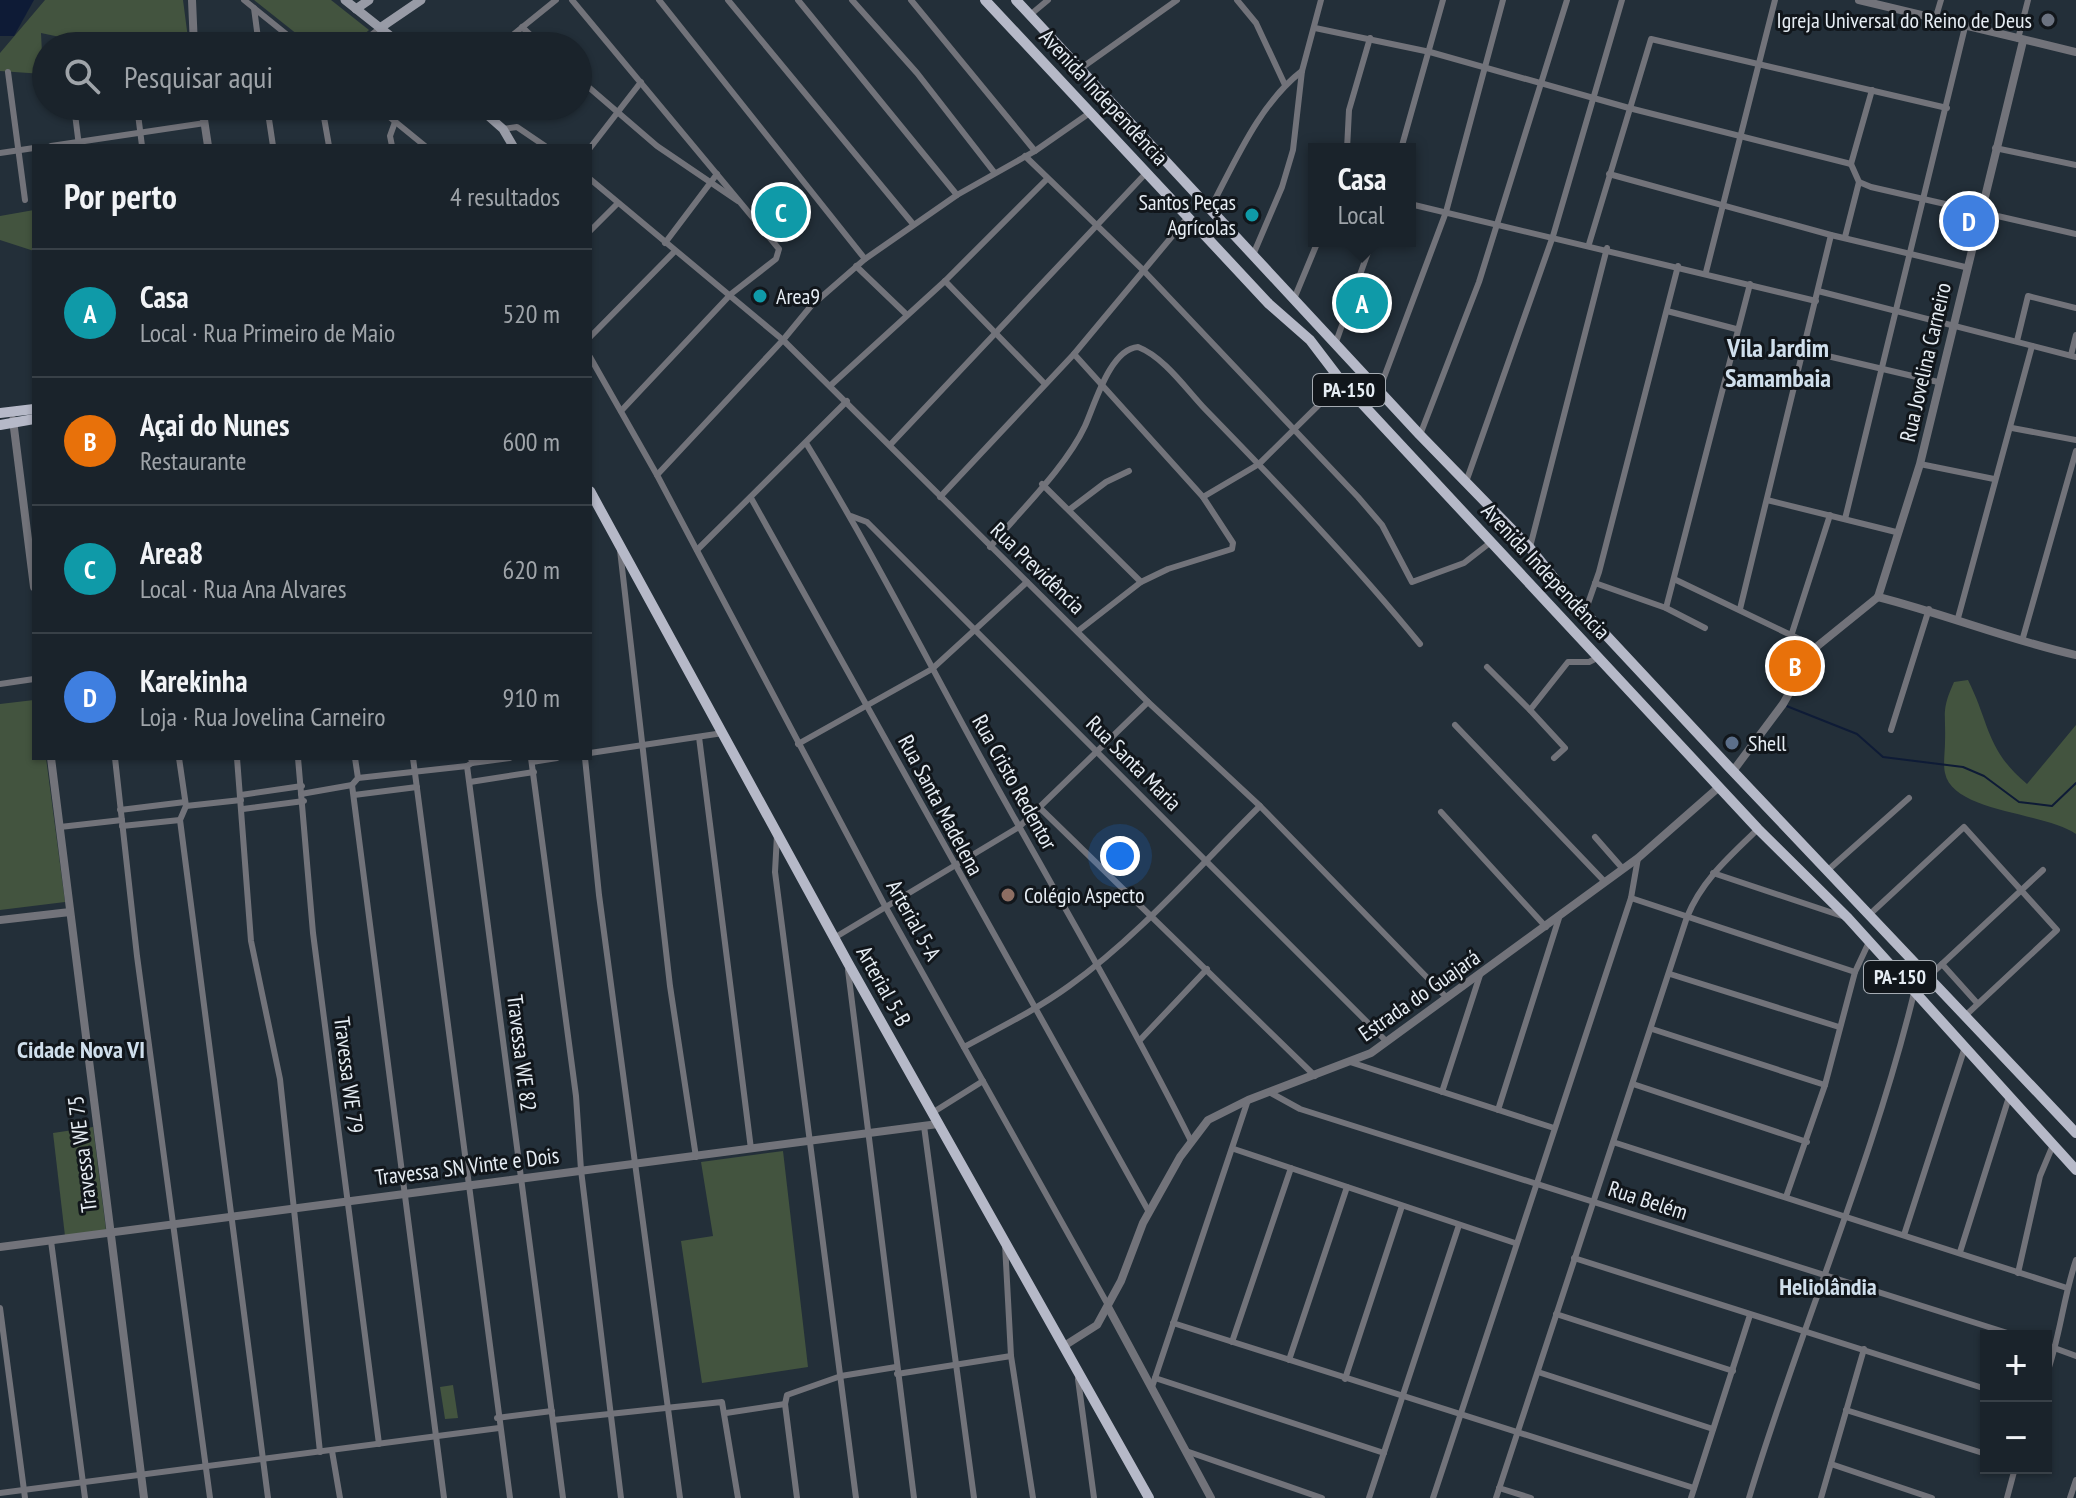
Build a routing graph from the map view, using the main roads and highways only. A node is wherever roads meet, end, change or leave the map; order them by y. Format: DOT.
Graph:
graph roads {
  1 [pos="345,0"];
  2 [pos="369,0"];
  3 [pos="421,0"];
  4 [pos="985,0"];
  5 [pos="1016,0"];
  6 [pos="356,9"];
  7 [pos="380,28"];
  8 [pos="385,32"];
  9 [pos="493,120"];
  10 [pos="512,144"];
  11 [pos="32,410"];
  12 [pos="8,416"];
  13 [pos="32,419"];
  14 [pos="0,425"];
  15 [pos="592,495"];
  16 [pos="1562,588"];
  17 [pos="1548,602"];
  18 [pos="1904,951"];
  19 [pos="1891,966"];
  20 [pos="2076,1133"];
  21 [pos="2076,1170"];
  22 [pos="1149,1498"];
  1 -- 6 [label="main road"];
  2 -- 6 [label="main road"];
  3 -- 7 [label="main road"];
  4 -- 17 [label="main road, Avenida Independência / PA-150"];
  5 -- 16 [label="main road, Avenida Independência / PA-150"];
  6 -- 7 [label="main road"];
  7 -- 8 [label="main road"];
  9 -- 10 [label="main road"];
  11 -- 12 [label="main road"];
  12 -- 13 [label="main road"];
  12 -- 14 [label="main road"];
  15 -- 22 [label="main road, Arterial 5-B"];
  16 -- 17 [label="main road"];
  16 -- 18 [label="main road, Avenida Independência / PA-150"];
  17 -- 19 [label="main road, Avenida Independência / PA-150"];
  18 -- 19 [label="main road"];
  18 -- 20 [label="main road, Avenida Independência / PA-150"];
  19 -- 21 [label="main road, Avenida Independência / PA-150"];
}
